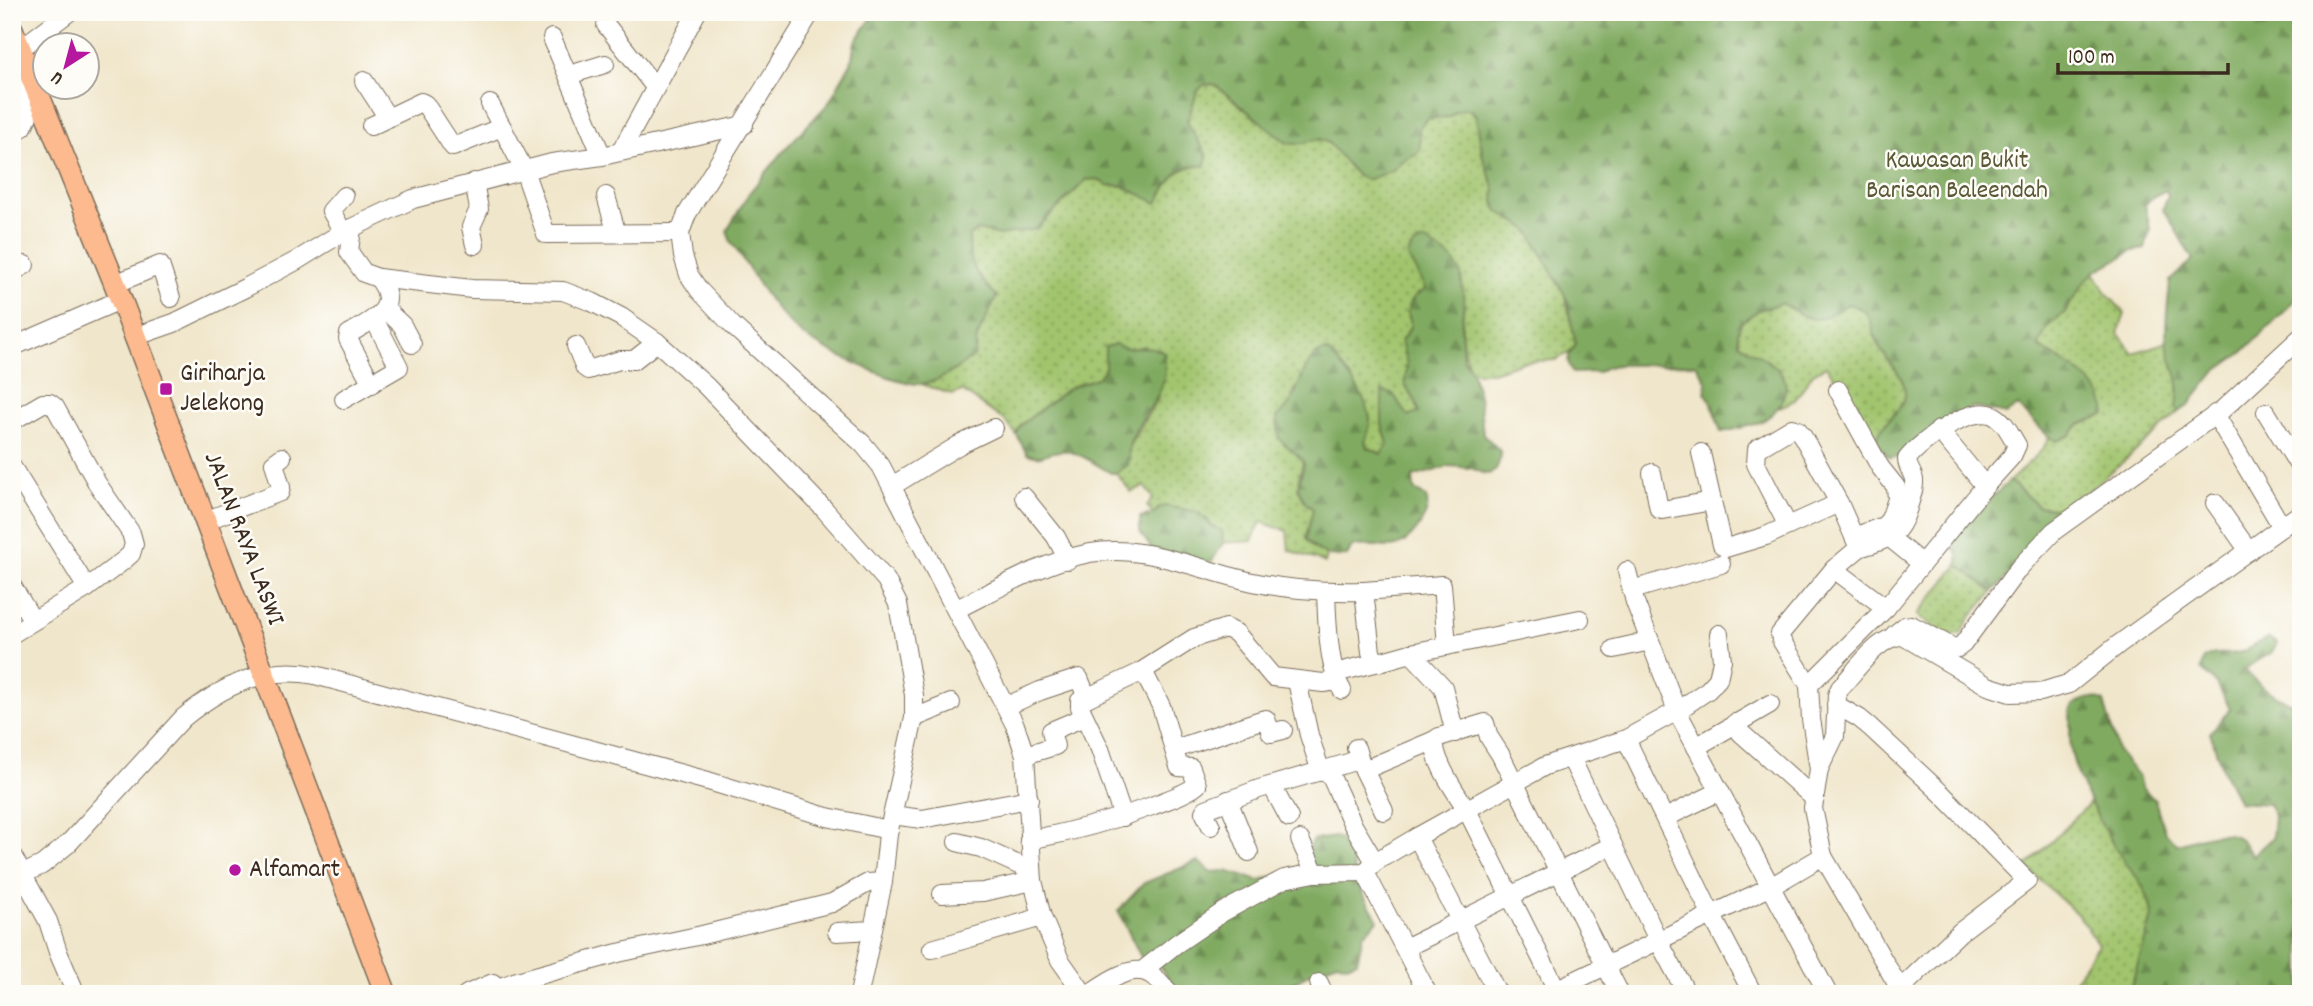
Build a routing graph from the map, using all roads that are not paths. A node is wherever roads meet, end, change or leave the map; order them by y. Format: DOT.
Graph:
graph roads {
  1 [pos="69,12"];
  2 [pos="697,12"];
  3 [pos="811,12"];
  4 [pos="606,25"];
  5 [pos="552,38"];
  6 [pos="16,39"];
  7 [pos="605,64"];
  8 [pos="12,72"];
  9 [pos="569,75"];
  10 [pos="364,81"];
  11 [pos="655,87"];
  12 [pos="490,104"];
  13 [pos="388,117"];
  14 [pos="744,125"];
  15 [pos="371,126"];
  16 [pos="502,127"];
  17 [pos="12,133"];
  18 [pos="621,151"];
  19 [pos="603,156"];
  20 [pos="524,170"];
  21 [pos="474,182"];
  22 [pos="344,196"];
  23 [pos="606,196"];
  24 [pos="348,230"];
  25 [pos="616,231"];
  26 [pos="680,233"];
  27 [pos="475,245"];
  28 [pos="377,278"];
  29 [pos="117,293"];
  30 [pos="172,298"];
  31 [pos="380,314"];
  32 [pos="134,337"];
  33 [pos="2301,337"];
  34 [pos="657,342"];
  35 [pos="412,344"];
  36 [pos="576,346"];
  37 [pos="12,347"];
  38 [pos="372,384"];
  39 [pos="1838,390"];
  40 [pos="344,399"];
  41 [pos="2266,412"];
  42 [pos="2216,414"];
  43 [pos="12,421"];
  44 [pos="993,428"];
  45 [pos="1939,430"];
  46 [pos="1701,453"];
  47 [pos="282,457"];
  48 [pos="12,467"];
  49 [pos="2301,469"];
  50 [pos="1652,473"];
  51 [pos="892,486"];
  52 [pos="1985,486"];
  53 [pos="1024,497"];
  54 [pos="1712,501"];
  55 [pos="1839,503"];
  56 [pos="2216,503"];
  57 [pos="2301,513"];
  58 [pos="205,520"];
  59 [pos="1788,526"];
  60 [pos="2282,527"];
  61 [pos="1890,538"];
  62 [pos="1857,543"];
  63 [pos="2249,551"];
  64 [pos="1068,560"];
  65 [pos="1920,563"];
  66 [pos="1721,564"];
  67 [pos="1835,569"];
  68 [pos="1627,571"];
  69 [pos="12,586"];
  70 [pos="86,587"];
  71 [pos="1632,590"];
  72 [pos="1364,591"];
  73 [pos="1326,592"];
  74 [pos="1886,608"];
  75 [pos="957,609"];
  76 [pos="1580,619"];
  77 [pos="33,621"];
  78 [pos="12,634"];
  79 [pos="1719,634"];
  80 [pos="1894,635"];
  81 [pos="1650,641"];
  82 [pos="1447,646"];
  83 [pos="1614,649"];
  84 [pos="1411,653"];
  85 [pos="1379,662"];
  86 [pos="1143,671"];
  87 [pos="265,675"];
  88 [pos="1297,681"];
  89 [pos="1338,681"];
  90 [pos="1809,685"];
  91 [pos="1087,698"];
  92 [pos="951,703"];
  93 [pos="1770,704"];
  94 [pos="1836,705"];
  95 [pos="1007,706"];
  96 [pos="1677,711"];
  97 [pos="1084,717"];
  98 [pos="914,718"];
  99 [pos="1735,723"];
  100 [pos="1283,730"];
  101 [pos="1455,733"];
  102 [pos="1626,739"];
  103 [pos="1435,740"];
  104 [pos="1696,747"];
  105 [pos="1175,749"];
  106 [pos="1025,755"];
  107 [pos="1571,758"];
  108 [pos="1359,759"];
  109 [pos="1819,769"];
  110 [pos="1325,771"];
  111 [pos="1514,783"];
  112 [pos="1272,786"];
  113 [pos="1720,791"];
  114 [pos="1028,799"];
  115 [pos="1815,799"];
  116 [pos="1228,800"];
  117 [pos="1466,808"];
  118 [pos="1384,811"];
  119 [pos="1123,817"];
  120 [pos="1289,818"];
  121 [pos="1665,818"];
  122 [pos="891,823"];
  123 [pos="1211,826"];
  124 [pos="1417,837"];
  125 [pos="1029,839"];
  126 [pos="1300,840"];
  127 [pos="957,842"];
  128 [pos="1613,845"];
  129 [pos="1249,852"];
  130 [pos="12,855"];
  131 [pos="1823,856"];
  132 [pos="1370,867"];
  133 [pos="1032,871"];
  134 [pos="1559,872"];
  135 [pos="1315,873"];
  136 [pos="23,874"];
  137 [pos="883,882"];
  138 [pos="1772,886"];
  139 [pos="942,894"];
  140 [pos="1510,894"];
  141 [pos="1711,914"];
  142 [pos="1042,917"];
  143 [pos="1460,920"];
  144 [pos="872,930"];
  145 [pos="837,932"];
  146 [pos="1658,940"];
  147 [pos="1405,948"];
  148 [pos="932,949"];
  149 [pos="1606,966"];
  150 [pos="1142,971"];
  151 [pos="513,984"];
  152 [pos="1898,991"];
  153 [pos="1555,992"];
  154 [pos="76,994"];
  155 [pos="386,994"];
  156 [pos="467,994"];
  157 [pos="483,994"];
  158 [pos="859,994"];
  159 [pos="1087,994"];
  160 [pos="1171,994"];
  161 [pos="1428,994"];
  162 [pos="1498,994"];
  163 [pos="1620,994"];
  164 [pos="1687,994"];
  165 [pos="1754,994"];
  166 [pos="1828,994"];
  1 -- 6 [label="street"];
  2 -- 11 [label="street"];
  3 -- 14 [label="street"];
  4 -- 11 [label="street"];
  5 -- 9 [label="street"];
  6 -- 29 [label="main road, JALAN RAYA LASWI"];
  7 -- 9 [label="street"];
  8 -- 17 [label="street"];
  9 -- 19 [label="street"];
  10 -- 13 [label="street"];
  11 -- 18 [label="street"];
  12 -- 16 [label="street"];
  13 -- 15 [label="street"];
  13 -- 16 [label="street"];
  14 -- 18 [label="street"];
  14 -- 26 [label="street"];
  16 -- 20 [label="street"];
  18 -- 19 [label="street"];
  19 -- 20 [label="street"];
  20 -- 21 [label="street"];
  20 -- 25 [label="street"];
  21 -- 24 [label="street"];
  21 -- 27 [label="street"];
  22 -- 24 [label="street"];
  23 -- 25 [label="street"];
  24 -- 28 [label="street"];
  24 -- 32 [label="street"];
  25 -- 26 [label="street"];
  26 -- 51 [label="street"];
  28 -- 31 [label="street"];
  28 -- 34 [label="street"];
  29 -- 30 [label="street"];
  29 -- 32 [label="main road, JALAN RAYA LASWI"];
  29 -- 37 [label="street"];
  31 -- 35 [label="street"];
  31 -- 38 [label="street"];
  31 -- 38 [label="street"];
  32 -- 58 [label="main road, JALAN RAYA LASWI"];
  33 -- 42 [label="street"];
  34 -- 36 [label="street"];
  34 -- 98 [label="street"];
  38 -- 40 [label="street"];
  39 -- 62 [label="street"];
  41 -- 49 [label="street"];
  42 -- 60 [label="street"];
  42 -- 80 [label="street"];
  43 -- 70 [label="street"];
  44 -- 51 [label="street"];
  45 -- 52 [label="street"];
  45 -- 52 [label="street"];
  45 -- 61 [label="street"];
  46 -- 54 [label="street"];
  47 -- 58 [label="street"];
  48 -- 70 [label="street"];
  50 -- 54 [label="street"];
  51 -- 75 [label="street"];
  52 -- 65 [label="street"];
  53 -- 64 [label="street"];
  54 -- 59 [label="street"];
  55 -- 59 [label="street"];
  55 -- 59 [label="street"];
  55 -- 62 [label="street"];
  56 -- 63 [label="street"];
  57 -- 60 [label="street"];
  58 -- 87 [label="main road, JALAN RAYA LASWI"];
  60 -- 63 [label="street"];
  61 -- 62 [label="street"];
  61 -- 65 [label="street"];
  62 -- 67 [label="street"];
  63 -- 80 [label="street"];
  64 -- 73 [label="street"];
  64 -- 75 [label="street"];
  65 -- 74 [label="street"];
  66 -- 71 [label="street"];
  67 -- 74 [label="street"];
  67 -- 90 [label="street"];
  68 -- 71 [label="street"];
  69 -- 77 [label="street"];
  70 -- 77 [label="street"];
  71 -- 81 [label="street"];
  72 -- 73 [label="street"];
  72 -- 82 [label="street"];
  72 -- 85 [label="street"];
  73 -- 89 [label="street"];
  74 -- 90 [label="street"];
  75 -- 95 [label="street"];
  76 -- 82 [label="street"];
  77 -- 78 [label="street"];
  79 -- 96 [label="street"];
  80 -- 94 [label="street"];
  81 -- 83 [label="street"];
  81 -- 96 [label="street"];
  82 -- 84 [label="street"];
  84 -- 85 [label="street"];
  84 -- 101 [label="street"];
  85 -- 89 [label="street"];
  86 -- 88 [label="street"];
  86 -- 91 [label="street"];
  86 -- 105 [label="street"];
  87 -- 122 [label="street"];
  87 -- 136 [label="street"];
  87 -- 155 [label="main road, JALAN RAYA LASWI"];
  88 -- 89 [label="street"];
  88 -- 110 [label="street"];
  90 -- 109 [label="street"];
  91 -- 95 [label="street"];
  91 -- 97 [label="street"];
  92 -- 98 [label="street"];
  93 -- 99 [label="street"];
  94 -- 109 [label="street"];
  94 -- 152 [label="street"];
  95 -- 106 [label="street"];
  96 -- 102 [label="street"];
  96 -- 104 [label="street"];
  97 -- 106 [label="street"];
  97 -- 119 [label="street"];
  98 -- 122 [label="street"];
  99 -- 104 [label="street"];
  99 -- 115 [label="street"];
  100 -- 105 [label="street"];
  101 -- 103 [label="street"];
  101 -- 111 [label="street"];
  102 -- 107 [label="street"];
  102 -- 121 [label="street"];
  103 -- 108 [label="street"];
  103 -- 117 [label="street"];
  104 -- 113 [label="street"];
  105 -- 119 [label="street"];
  106 -- 114 [label="street"];
  107 -- 111 [label="street"];
  107 -- 128 [label="street"];
  108 -- 110 [label="street"];
  108 -- 118 [label="street"];
  109 -- 115 [label="street"];
  110 -- 112 [label="street"];
  110 -- 132 [label="street"];
  111 -- 117 [label="street"];
  111 -- 134 [label="street"];
  112 -- 116 [label="street"];
  112 -- 120 [label="street"];
  113 -- 121 [label="street"];
  113 -- 138 [label="street"];
  114 -- 122 [label="street"];
  114 -- 125 [label="street"];
  115 -- 131 [label="street"];
  116 -- 123 [label="street"];
  116 -- 129 [label="street"];
  117 -- 124 [label="street"];
  117 -- 140 [label="street"];
  119 -- 125 [label="street"];
  121 -- 141 [label="street"];
  122 -- 137 [label="street"];
  124 -- 132 [label="street"];
  124 -- 143 [label="street"];
  125 -- 133 [label="street"];
  126 -- 135 [label="street"];
  127 -- 133 [label="street"];
  128 -- 134 [label="street"];
  128 -- 146 [label="street"];
  130 -- 136 [label="street"];
  131 -- 138 [label="street"];
  131 -- 152 [label="street"];
  132 -- 135 [label="street"];
  132 -- 147 [label="street"];
  133 -- 139 [label="street"];
  133 -- 142 [label="street"];
  134 -- 140 [label="street"];
  134 -- 149 [label="street"];
  135 -- 150 [label="street"];
  136 -- 154 [label="street"];
  137 -- 144 [label="street"];
  137 -- 151 [label="street"];
  138 -- 141 [label="street"];
  138 -- 166 [label="street"];
  140 -- 143 [label="street"];
  140 -- 153 [label="street"];
  141 -- 146 [label="street"];
  141 -- 165 [label="street"];
  142 -- 148 [label="street"];
  142 -- 159 [label="street"];
  143 -- 147 [label="street"];
  143 -- 162 [label="street"];
  144 -- 145 [label="street"];
  144 -- 158 [label="street"];
  146 -- 149 [label="street"];
  146 -- 164 [label="street"];
  147 -- 161 [label="street"];
  149 -- 153 [label="street"];
  149 -- 163 [label="street"];
  150 -- 159 [label="street"];
  150 -- 160 [label="street"];
  151 -- 156 [label="street"];
  151 -- 157 [label="street"];
}
